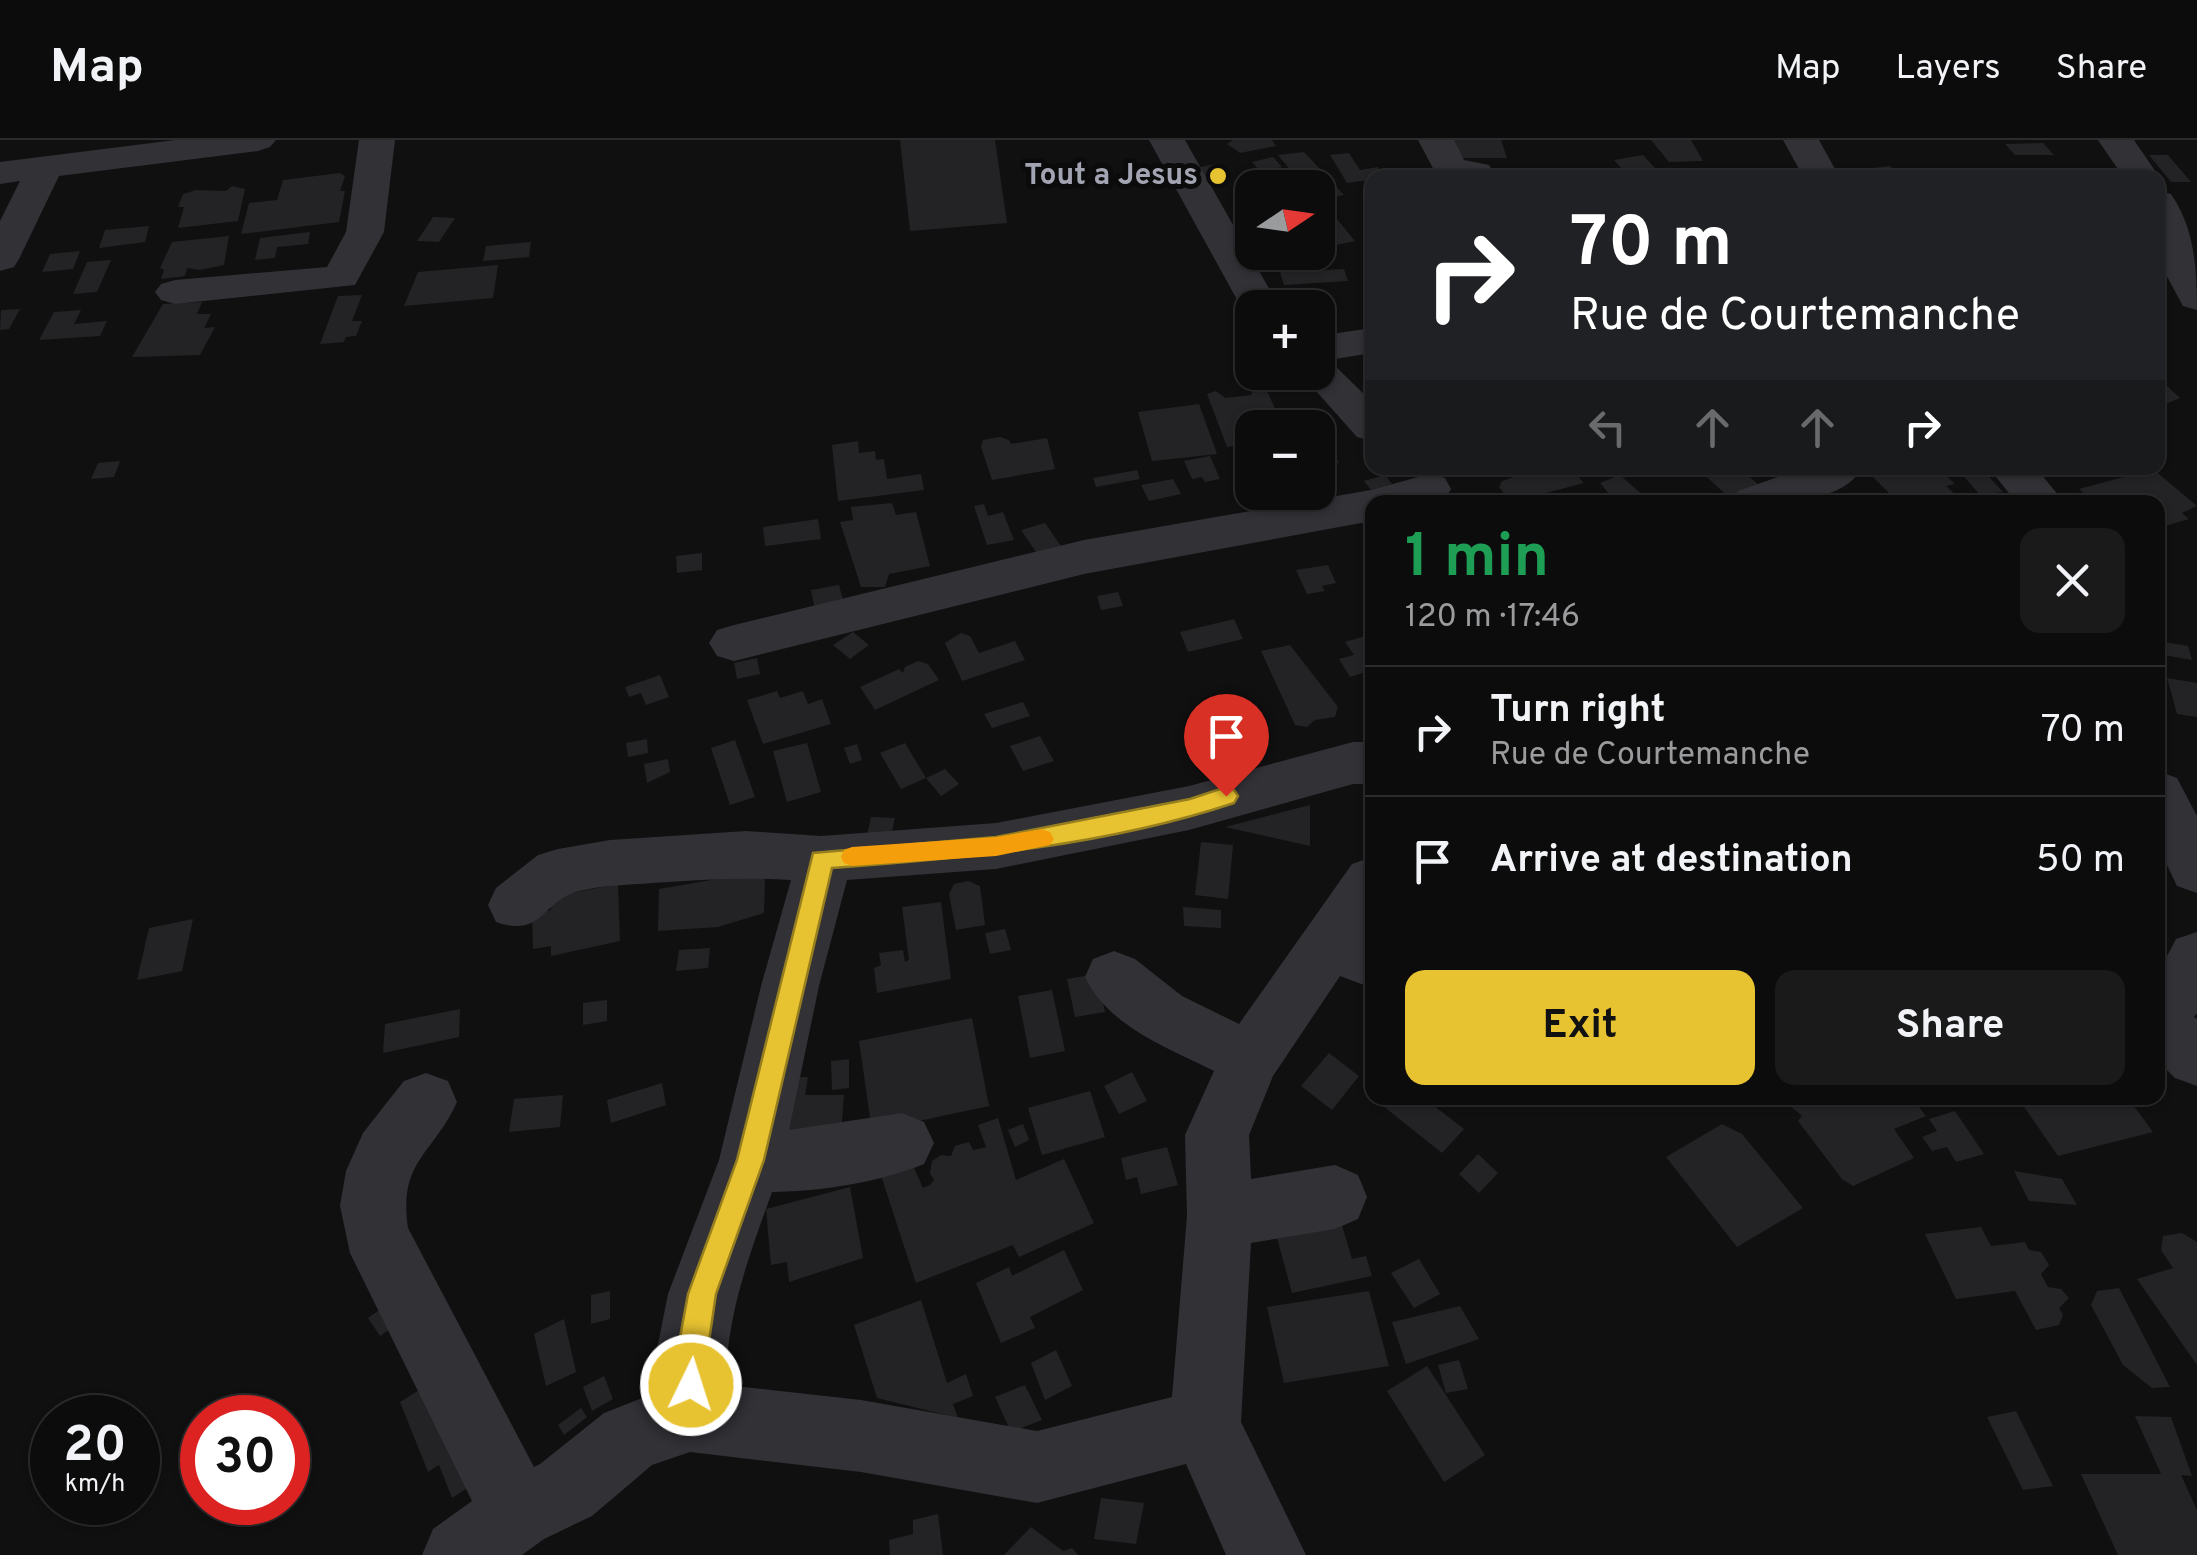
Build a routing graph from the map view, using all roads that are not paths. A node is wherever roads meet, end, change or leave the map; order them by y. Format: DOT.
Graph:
graph roads {
  1 [pos="258,140"];
  2 [pos="377,140"];
  3 [pos="1167,140"];
  4 [pos="1801,140"];
  5 [pos="2116,140"];
  6 [pos="45,167"];
  7 [pos="1818,170"];
  8 [pos="2137,170"];
  9 [pos="0,173"];
  10 [pos="2165,212"];
  11 [pos="2184,241"];
  12 [pos="0,259"];
  13 [pos="1250,290"];
  14 [pos="175,292"];
  15 [pos="2197,298"];
  16 [pos="1365,342"];
  17 [pos="1335,346"];
  18 [pos="1335,388"];
  19 [pos="1365,420"];
  20 [pos="1827,475"];
  21 [pos="2017,475"];
  22 [pos="1426,486"];
  23 [pos="1401,495"];
  24 [pos="1773,495"];
  25 [pos="2035,495"];
  26 [pos="1365,507"];
  27 [pos="734,643"];
  28 [pos="1365,763"];
  29 [pos="2165,806"];
  30 [pos="821,859"];
  31 [pos="2197,870"];
  32 [pos="516,905"];
  33 [pos="1365,905"];
  34 [pos="1351,954"];
  35 [pos="2197,957"];
  36 [pos="1114,977"];
  37 [pos="2165,1011"];
  38 [pos="2165,1027"];
  39 [pos="2197,1058"];
  40 [pos="1250,1059"];
  41 [pos="426,1102"];
  42 [pos="902,1143"];
  43 [pos="750,1160"];
  44 [pos="1335,1197"];
  45 [pos="1220,1216"];
  46 [pos="690,1416"];
  47 [pos="1205,1424"];
  48 [pos="518,1514"];
  49 [pos="459,1555"];
  50 [pos="1269,1555"];
  1 -- 6 [label="street"];
  2 -- 14 [label="street"];
  3 -- 13 [label="street"];
  4 -- 7 [label="street"];
  5 -- 8 [label="street"];
  6 -- 9 [label="street"];
  6 -- 12 [label="street"];
  10 -- 11 [label="street"];
  11 -- 15 [label="street"];
  16 -- 17 [label="street"];
  18 -- 19 [label="street"];
  20 -- 24 [label="street"];
  21 -- 25 [label="street"];
  22 -- 23 [label="street"];
  26 -- 27 [label="street"];
  28 -- 30 [label="street"];
  29 -- 31 [label="street"];
  30 -- 32 [label="street"];
  30 -- 43 [label="street"];
  33 -- 34 [label="street"];
  34 -- 40 [label="street"];
  35 -- 37 [label="street"];
  36 -- 40 [label="street"];
  38 -- 39 [label="street"];
  40 -- 45 [label="street"];
  41 -- 48 [label="street"];
  42 -- 43 [label="street"];
  43 -- 46 [label="street"];
  44 -- 45 [label="street"];
  45 -- 47 [label="street"];
  46 -- 47 [label="street"];
  46 -- 48 [label="street"];
  47 -- 50 [label="street"];
  48 -- 49 [label="street"];
}
